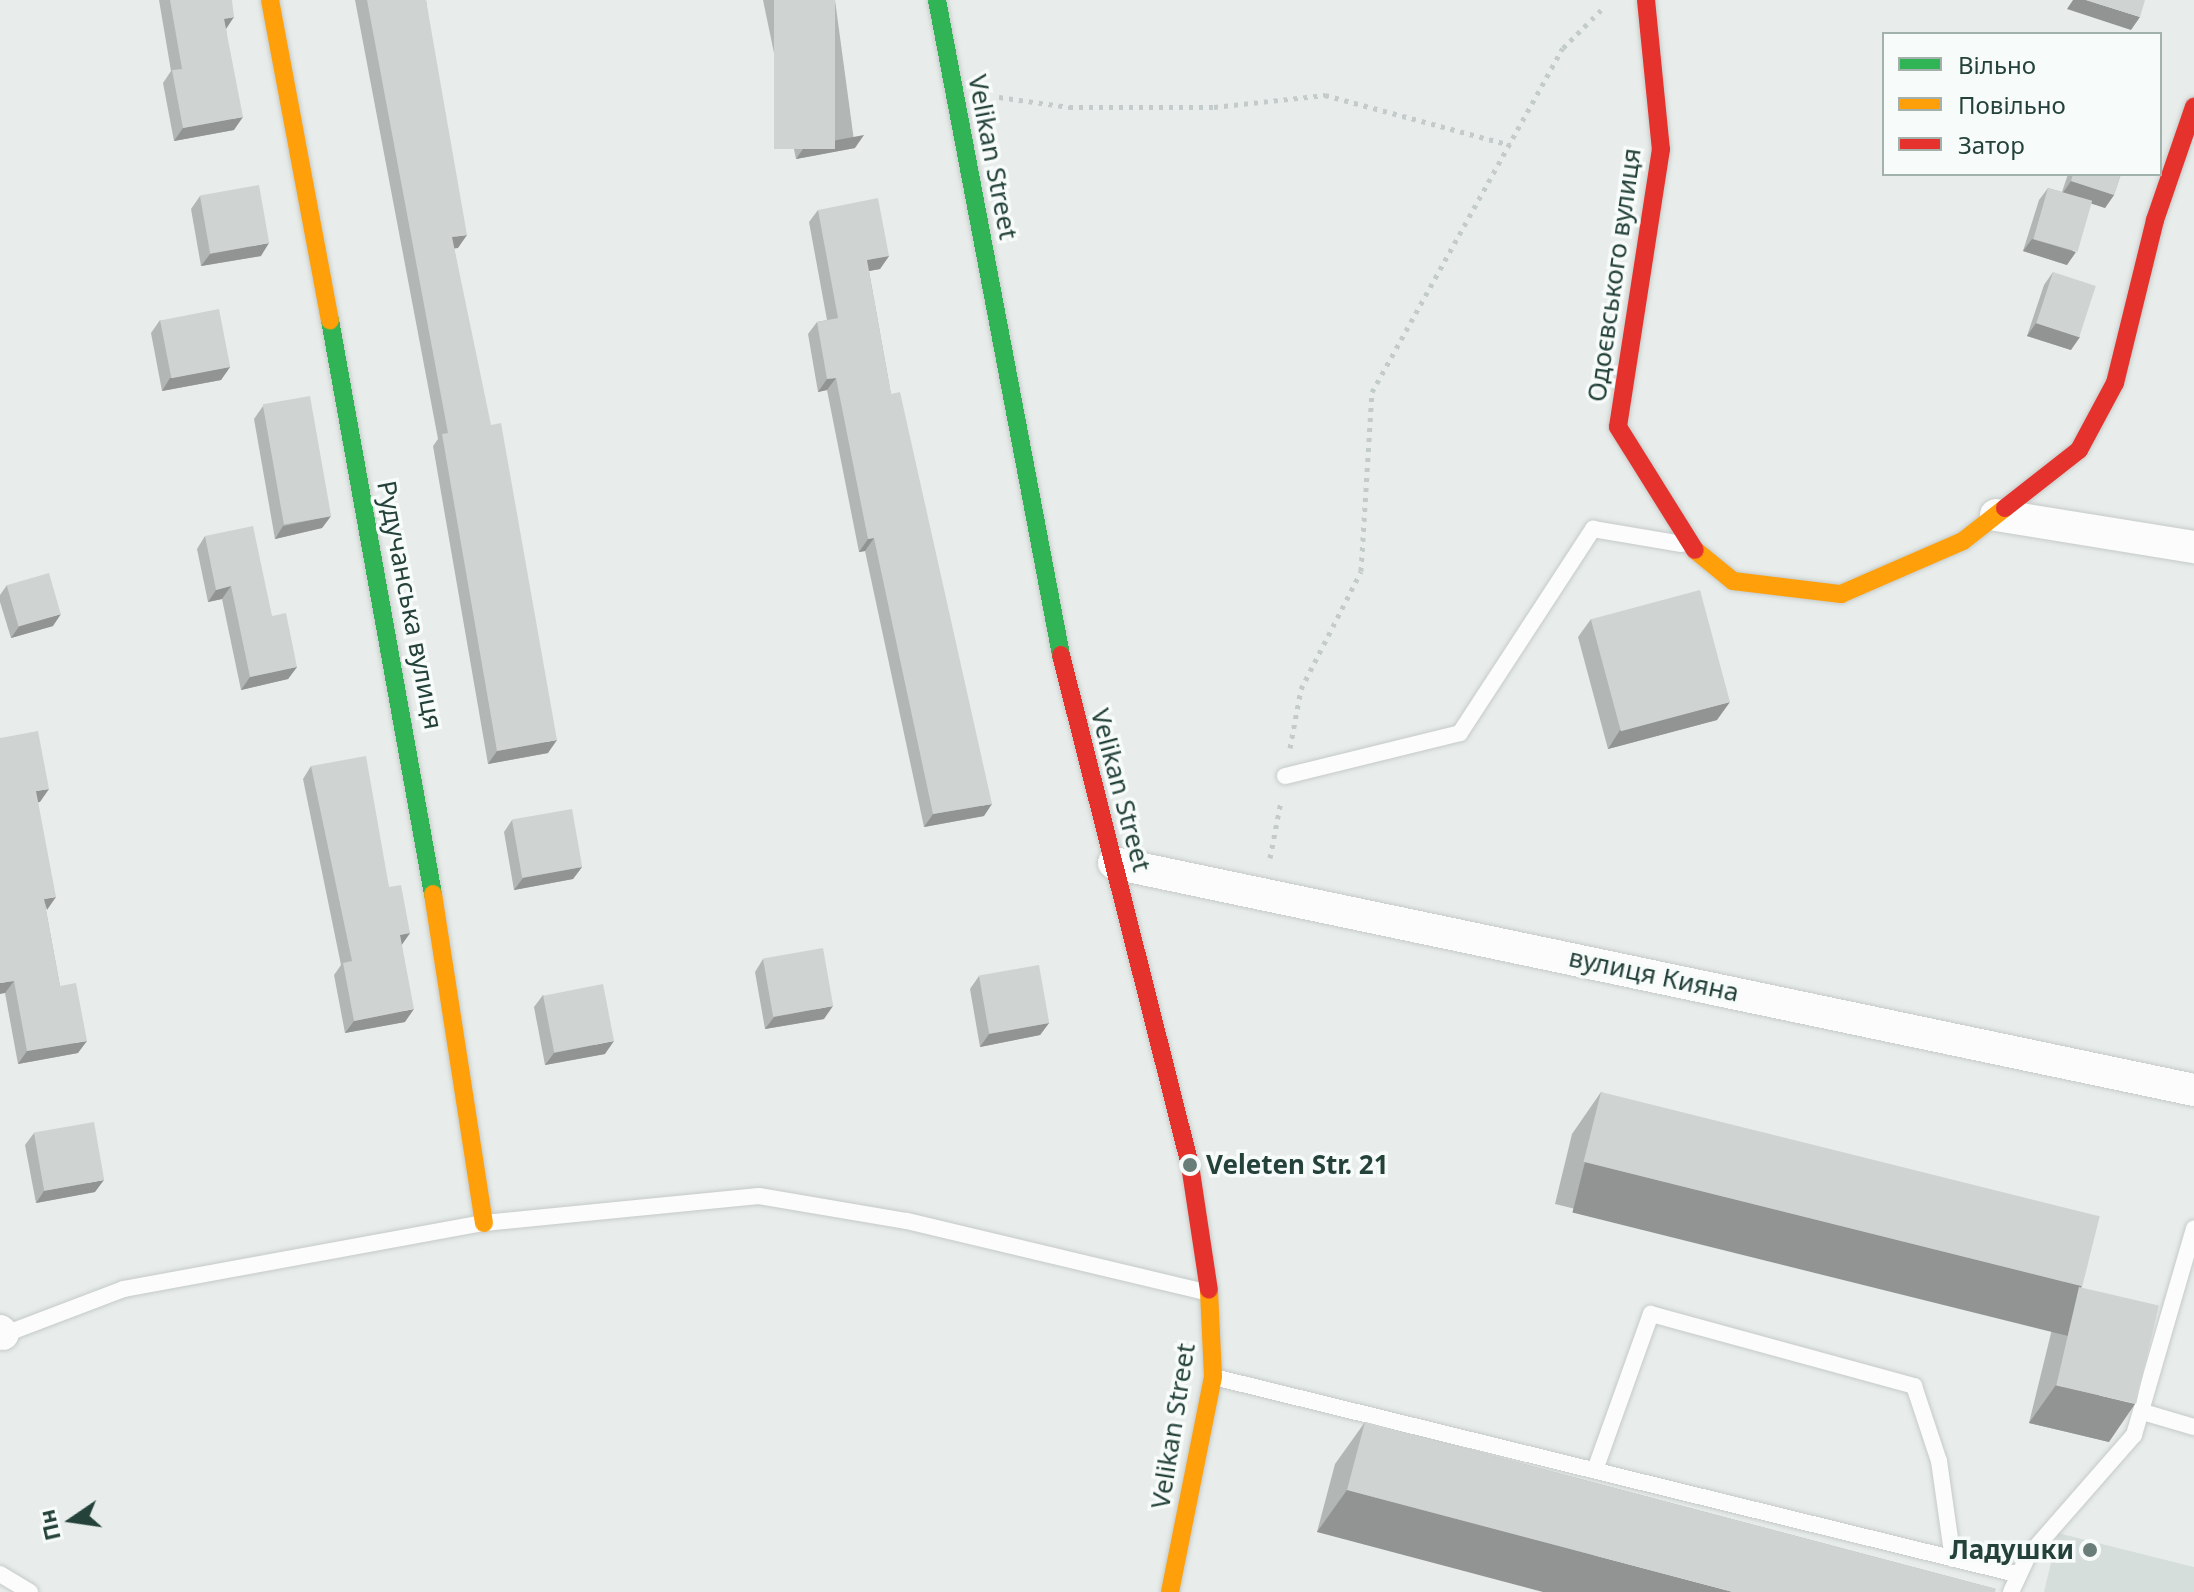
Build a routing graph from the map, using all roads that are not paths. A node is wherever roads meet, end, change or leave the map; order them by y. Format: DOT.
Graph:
graph roads {
  1 [pos="270,0"];
  2 [pos="937,0"];
  3 [pos="1646,0"];
  4 [pos="2194,107"];
  5 [pos="1996,515"];
  6 [pos="1691,546"];
  7 [pos="2194,547"];
  8 [pos="1285,776"];
  9 [pos="1114,863"];
  10 [pos="2194,1090"];
  11 [pos="484,1223"];
  12 [pos="2194,1229"];
  13 [pos="1209,1293"];
  14 [pos="1,1333"];
  15 [pos="1213,1376"];
  16 [pos="2143,1412"];
  17 [pos="2194,1427"];
  18 [pos="1595,1470"];
  19 [pos="1953,1559"];
  20 [pos="0,1574"];
  21 [pos="2016,1574"];
  22 [pos="30,1592"];
  23 [pos="1170,1592"];
  24 [pos="2011,1592"];
  1 -- 11 [label="street, Рудучанська вулиця"];
  2 -- 9 [label="street, Velikan Street"];
  3 -- 6 [label="street, Одоєвського вулиця"];
  4 -- 5 [label="street, Одоєвського вулиця"];
  5 -- 6 [label="street, Одоєвського вулиця"];
  5 -- 7 [label="street"];
  6 -- 8 [label="lane"];
  9 -- 10 [label="street, вулиця Кияна"];
  9 -- 13 [label="street, Velikan Street"];
  11 -- 13 [label="lane"];
  11 -- 14 [label="lane"];
  12 -- 16 [label="lane"];
  13 -- 15 [label="street, Velikan Street"];
  15 -- 18 [label="lane"];
  15 -- 23 [label="street, Velikan Street"];
  16 -- 17 [label="lane"];
  16 -- 21 [label="lane"];
  18 -- 19 [label="lane"];
  18 -- 19 [label="lane"];
  19 -- 21 [label="lane"];
  20 -- 22 [label="lane"];
  21 -- 24 [label="lane"];
}
